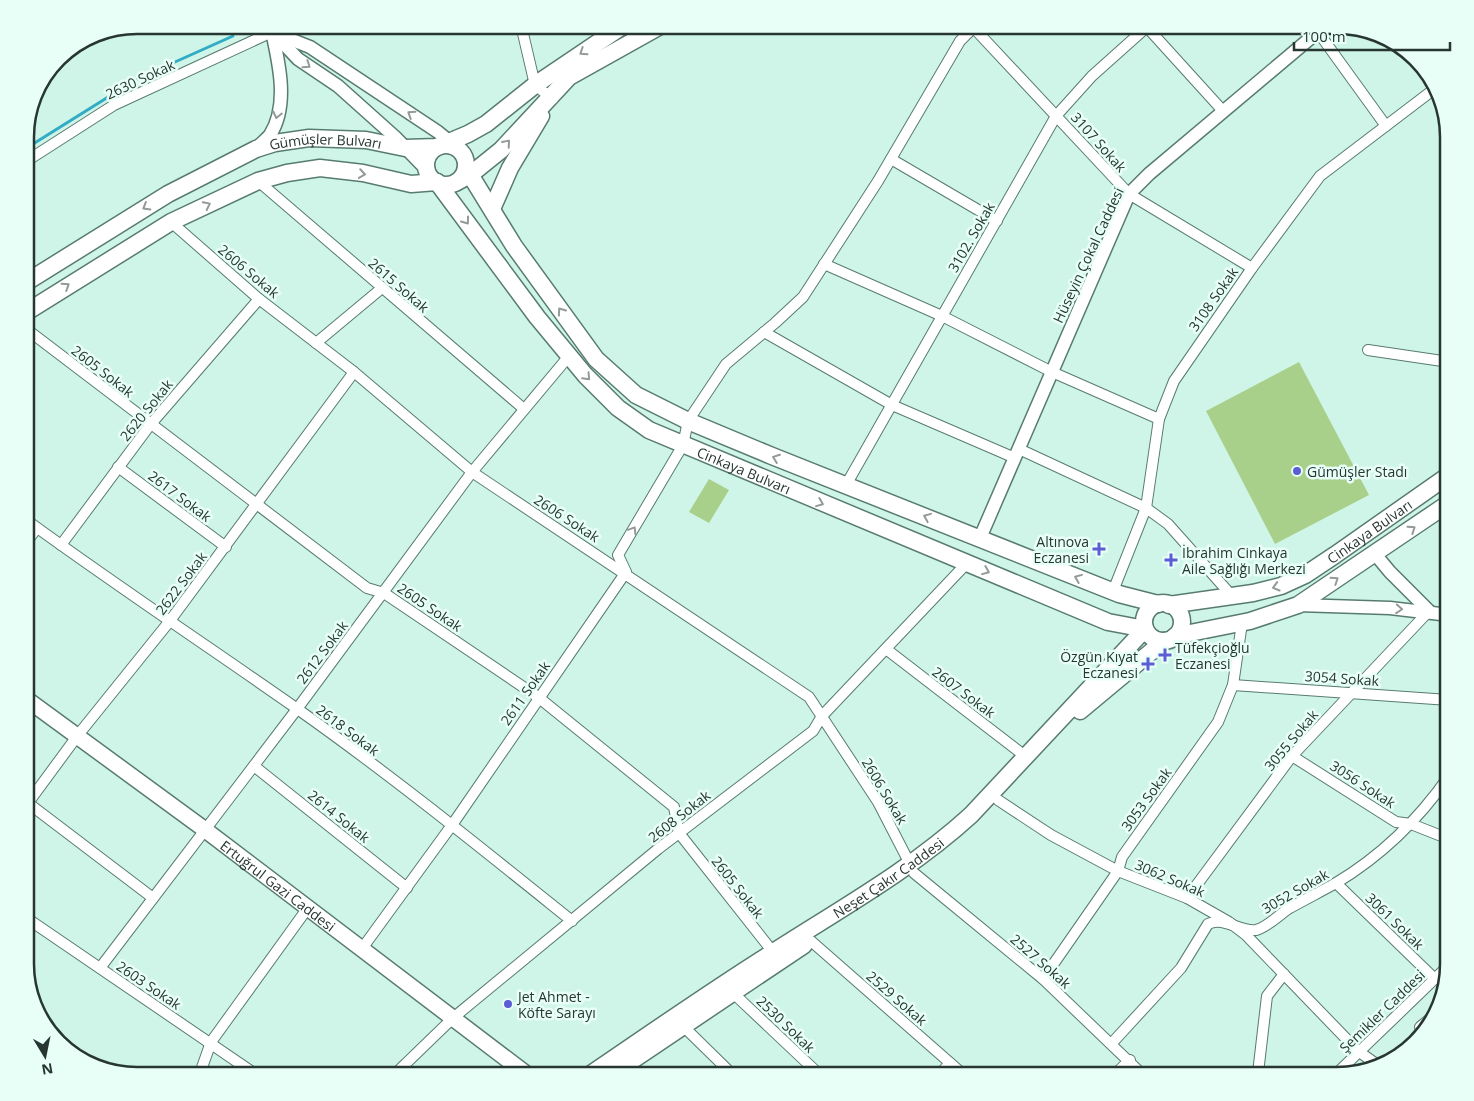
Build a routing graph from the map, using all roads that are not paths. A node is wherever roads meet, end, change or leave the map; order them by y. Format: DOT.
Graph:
graph roads {
  1 [pos="257,34"];
  2 [pos="271,34"];
  3 [pos="275,34"];
  4 [pos="282,34"];
  5 [pos="523,34"];
  6 [pos="610,34"];
  7 [pos="646,34"];
  8 [pos="967,34"];
  9 [pos="981,34"];
  10 [pos="1138,34"];
  11 [pos="1154,34"];
  12 [pos="1311,34"];
  13 [pos="1324,34"];
  14 [pos="535,84"];
  15 [pos="1431,93"];
  16 [pos="550,98"];
  17 [pos="1223,111"];
  18 [pos="1056,116"];
  19 [pos="1386,126"];
  20 [pos="448,145"];
  21 [pos="405,148"];
  22 [pos="256,149"];
  23 [pos="34,156"];
  24 [pos="891,159"];
  25 [pos="468,171"];
  26 [pos="432,176"];
  27 [pos="258,181"];
  28 [pos="1129,194"];
  29 [pos="492,209"];
  30 [pos="997,221"];
  31 [pos="171,222"];
  32 [pos="824,264"];
  33 [pos="1252,268"];
  34 [pos="34,277"];
  35 [pos="382,288"];
  36 [pos="259,299"];
  37 [pos="34,307"];
  38 [pos="942,316"];
  39 [pos="764,332"];
  40 [pos="34,335"];
  41 [pos="316,343"];
  42 [pos="1368,350"];
  43 [pos="570,356"];
  44 [pos="1440,361"];
  45 [pos="354,372"];
  46 [pos="1052,372"];
  47 [pos="892,405"];
  48 [pos="524,409"];
  49 [pos="1159,419"];
  50 [pos="688,421"];
  51 [pos="150,425"];
  52 [pos="684,446"];
  53 [pos="1017,453"];
  54 [pos="118,467"];
  55 [pos="472,472"];
  56 [pos="1440,481"];
  57 [pos="846,485"];
  58 [pos="257,505"];
  59 [pos="1146,508"];
  60 [pos="1440,509"];
  61 [pos="34,526"];
  62 [pos="37,528"];
  63 [pos="34,532"];
  64 [pos="980,538"];
  65 [pos="61,545"];
  66 [pos="226,547"];
  67 [pos="1375,554"];
  68 [pos="967,563"];
  69 [pos="626,572"];
  70 [pos="1113,591"];
  71 [pos="384,593"];
  72 [pos="1232,596"];
  73 [pos="1164,605"];
  74 [pos="1298,606"];
  75 [pos="1429,611"];
  76 [pos="1440,613"];
  77 [pos="169,622"];
  78 [pos="1242,623"];
  79 [pos="1145,629"];
  80 [pos="1170,639"];
  81 [pos="886,649"];
  82 [pos="1233,685"];
  83 [pos="1351,693"];
  84 [pos="538,697"];
  85 [pos="1440,699"];
  86 [pos="34,704"];
  87 [pos="297,709"];
  88 [pos="822,716"];
  89 [pos="78,735"];
  90 [pos="1025,756"];
  91 [pos="1292,756"];
  92 [pos="254,766"];
  93 [pos="1440,787"];
  94 [pos="34,795"];
  95 [pos="998,800"];
  96 [pos="34,810"];
  97 [pos="1411,824"];
  98 [pos="452,825"];
  99 [pos="204,830"];
  100 [pos="679,833"];
  101 [pos="1440,835"];
  102 [pos="912,868"];
  103 [pos="1118,871"];
  104 [pos="1336,883"];
  105 [pos="407,888"];
  106 [pos="153,898"];
  107 [pos="1187,898"];
  108 [pos="307,909"];
  109 [pos="572,921"];
  110 [pos="34,923"];
  111 [pos="1236,927"];
  112 [pos="811,941"];
  113 [pos="362,950"];
  114 [pos="773,952"];
  115 [pos="100,968"];
  116 [pos="1284,974"];
  117 [pos="1439,975"];
  118 [pos="1043,979"];
  119 [pos="1435,979"];
  120 [pos="732,992"];
  121 [pos="452,1018"];
  122 [pos="683,1026"];
  123 [pos="211,1042"];
  124 [pos="1112,1043"];
  125 [pos="1358,1051"];
  126 [pos="1130,1060"];
  127 [pos="1372,1061"];
  128 [pos="950,1063"];
  129 [pos="628,1064"];
  130 [pos="202,1067"];
  131 [pos="246,1067"];
  132 [pos="402,1067"];
  133 [pos="517,1067"];
  134 [pos="601,1067"];
  135 [pos="623,1067"];
  136 [pos="631,1067"];
  137 [pos="725,1067"];
  138 [pos="811,1067"];
  139 [pos="946,1067"];
  140 [pos="954,1067"];
  141 [pos="1123,1067"];
  142 [pos="1136,1067"];
  143 [pos="1259,1067"];
  144 [pos="1343,1067"];
  1 -- 23 [label="street, 2630 Sokak"];
  2 -- 22 [label="street, one-way"];
  3 -- 21 [label="street, one-way"];
  20 -- 4 [label="street, one-way"];
  5 -- 14 [label="street"];
  6 -- 14 [label="main road, Gümüşler Bulvarı, one-way"];
  7 -- 16 [label="main road"];
  8 -- 24 [label="street"];
  9 -- 18 [label="street, 3107 Sokak"];
  10 -- 18 [label="street, 3102. Sokak"];
  11 -- 17 [label="street"];
  12 -- 17 [label="street, Hüseyin Çokal Caddesi"];
  13 -- 19 [label="street"];
  14 -- 16 [label="street"];
  14 -- 20 [label="main road, Gümüşler Bulvarı"];
  15 -- 19 [label="street, 3108 Sokak"];
  25 -- 16 [label="main road, one-way"];
  16 -- 29 [label="main road"];
  17 -- 28 [label="street, Hüseyin Çokal Caddesi"];
  18 -- 28 [label="street, 3107 Sokak"];
  18 -- 30 [label="street, 3102. Sokak"];
  19 -- 33 [label="street, 3108 Sokak"];
  20 -- 21 [label="main road, Gümüşler Bulvarı"];
  20 -- 25 [label="main road"];
  20 -- 26 [label="main road"];
  21 -- 22 [label="main road, Gümüşler Bulvarı"];
  21 -- 26 [label="street"];
  22 -- 34 [label="main road, Gümüşler Bulvarı, one-way"];
  24 -- 30 [label="street"];
  24 -- 32 [label="street"];
  25 -- 26 [label="main road"];
  25 -- 29 [label="main road, Cinkaya Bulvarı"];
  27 -- 26 [label="main road, Gümüşler Bulvarı, one-way"];
  26 -- 43 [label="main road, Cinkaya Bulvarı, one-way"];
  31 -- 27 [label="main road, Gümüşler Bulvarı, one-way"];
  27 -- 35 [label="street, 2615 Sokak"];
  28 -- 33 [label="street, 3107 Sokak"];
  28 -- 46 [label="street, Hüseyin Çokal Caddesi"];
  50 -- 29 [label="main road, Cinkaya Bulvarı, one-way"];
  30 -- 38 [label="street, 3102. Sokak"];
  31 -- 36 [label="street, 2606 Sokak"];
  37 -- 31 [label="main road, Gümüşler Bulvarı, one-way"];
  32 -- 38 [label="street"];
  32 -- 39 [label="street"];
  33 -- 49 [label="street, 3108 Sokak"];
  35 -- 41 [label="street"];
  35 -- 48 [label="street, 2615 Sokak"];
  36 -- 41 [label="street, 2606 Sokak"];
  36 -- 51 [label="street, 2620 Sokak"];
  38 -- 46 [label="street"];
  38 -- 47 [label="street, 3102. Sokak"];
  39 -- 47 [label="street"];
  39 -- 50 [label="street"];
  40 -- 51 [label="street, 2605 Sokak"];
  41 -- 45 [label="street, 2606 Sokak"];
  42 -- 44 [label="street"];
  43 -- 48 [label="street, 2612 Sokak"];
  43 -- 52 [label="main road, Cinkaya Bulvarı, one-way"];
  45 -- 55 [label="street, 2606 Sokak"];
  45 -- 58 [label="street, 2622 Sokak"];
  46 -- 49 [label="street"];
  46 -- 53 [label="street, Hüseyin Çokal Caddesi"];
  47 -- 53 [label="street"];
  47 -- 57 [label="street, 3102. Sokak"];
  48 -- 55 [label="street, 2612 Sokak"];
  49 -- 59 [label="street, 3108 Sokak"];
  50 -- 52 [label="street"];
  57 -- 50 [label="main road, Cinkaya Bulvarı, one-way"];
  51 -- 54 [label="street, 2620 Sokak"];
  51 -- 58 [label="street, 2605 Sokak"];
  52 -- 68 [label="main road, Cinkaya Bulvarı, one-way"];
  69 -- 52 [label="street, one-way"];
  53 -- 59 [label="street"];
  53 -- 64 [label="street, Hüseyin Çokal Caddesi"];
  54 -- 65 [label="street, 2620 Sokak"];
  54 -- 66 [label="street, 2617 Sokak"];
  55 -- 69 [label="street, 2606 Sokak"];
  55 -- 71 [label="street, 2612 Sokak"];
  56 -- 72 [label="main road, Cinkaya Bulvarı, one-way"];
  64 -- 57 [label="main road, Cinkaya Bulvarı, one-way"];
  58 -- 66 [label="street, 2622 Sokak"];
  58 -- 71 [label="street, 2605 Sokak"];
  59 -- 70 [label="street, 3108 Sokak"];
  59 -- 72 [label="street"];
  67 -- 60 [label="main road, Cinkaya Bulvarı, one-way"];
  61 -- 62 [label="street, 2618 Sokak"];
  62 -- 63 [label="street"];
  62 -- 65 [label="street, 2618 Sokak"];
  70 -- 64 [label="main road, Cinkaya Bulvarı, one-way"];
  65 -- 77 [label="street, 2618 Sokak"];
  66 -- 77 [label="street, 2622 Sokak"];
  74 -- 67 [label="main road, Cinkaya Bulvarı, one-way"];
  67 -- 75 [label="street"];
  68 -- 79 [label="main road, Cinkaya Bulvarı, one-way"];
  68 -- 81 [label="street, 2608 Sokak"];
  69 -- 84 [label="street, 2611 Sokak"];
  69 -- 88 [label="street, 2606 Sokak"];
  70 -- 73 [label="main road, Cinkaya Bulvarı"];
  71 -- 84 [label="street, 2605 Sokak"];
  71 -- 87 [label="street, 2612 Sokak"];
  72 -- 73 [label="main road, Cinkaya Bulvarı"];
  73 -- 79 [label="main road"];
  73 -- 80 [label="main road"];
  74 -- 75 [label="street, one-way"];
  74 -- 78 [label="main road, Cinkaya Bulvarı"];
  75 -- 76 [label="street"];
  75 -- 83 [label="street, 3055 Sokak"];
  77 -- 87 [label="street, 2618 Sokak"];
  77 -- 89 [label="street, 2622 Sokak"];
  78 -- 80 [label="main road, Cinkaya Bulvarı"];
  78 -- 82 [label="street, 3053 Sokak"];
  79 -- 80 [label="main road"];
  79 -- 90 [label="main road, Neşet Çakır Caddesi"];
  80 -- 95 [label="main road, Neşet Çakır Caddesi"];
  81 -- 88 [label="street, 2608 Sokak"];
  81 -- 90 [label="street, 2607 Sokak"];
  82 -- 83 [label="street, 3054 Sokak"];
  82 -- 103 [label="street, 3053 Sokak"];
  83 -- 85 [label="street, 3054 Sokak"];
  83 -- 91 [label="street, 3055 Sokak"];
  84 -- 98 [label="street, 2611 Sokak"];
  84 -- 100 [label="street, 2605 Sokak"];
  86 -- 89 [label="main road, Ertuğrul Gazi Caddesi"];
  87 -- 92 [label="street, 2612 Sokak"];
  87 -- 98 [label="street, 2618 Sokak"];
  88 -- 100 [label="street, 2608 Sokak"];
  88 -- 102 [label="street, 2606 Sokak"];
  89 -- 94 [label="street, 2622 Sokak"];
  89 -- 99 [label="main road, Ertuğrul Gazi Caddesi"];
  90 -- 102 [label="main road, Neşet Çakır Caddesi"];
  91 -- 97 [label="street, 3056 Sokak"];
  91 -- 107 [label="street, 3055 Sokak"];
  92 -- 99 [label="street, 2612 Sokak"];
  92 -- 105 [label="street, 2614 Sokak"];
  93 -- 97 [label="street, 3052 Sokak"];
  95 -- 102 [label="main road, Neşet Çakır Caddesi"];
  95 -- 103 [label="street, 3062 Sokak"];
  96 -- 106 [label="street"];
  97 -- 101 [label="street, 3056 Sokak"];
  97 -- 104 [label="street, 3052 Sokak"];
  98 -- 105 [label="street, 2611 Sokak"];
  98 -- 109 [label="street, 2618 Sokak"];
  99 -- 106 [label="street, 2612 Sokak"];
  99 -- 108 [label="main road, Ertuğrul Gazi Caddesi"];
  100 -- 109 [label="street, 2608 Sokak"];
  100 -- 114 [label="street, 2605 Sokak"];
  102 -- 112 [label="main road, Neşet Çakır Caddesi"];
  102 -- 114 [label="main road, Neşet Çakır Caddesi"];
  102 -- 118 [label="street, 2527 Sokak"];
  103 -- 107 [label="street, 3062 Sokak"];
  103 -- 118 [label="street, 3053 Sokak"];
  104 -- 111 [label="street, 3052 Sokak"];
  104 -- 119 [label="street, 3061 Sokak"];
  105 -- 113 [label="street, 2611 Sokak"];
  106 -- 115 [label="street, 2612 Sokak"];
  107 -- 111 [label="street, 3062 Sokak"];
  108 -- 113 [label="main road, Ertuğrul Gazi Caddesi"];
  108 -- 123 [label="street"];
  109 -- 121 [label="street, 2608 Sokak"];
  110 -- 115 [label="street, 2603 Sokak"];
  111 -- 116 [label="street, 3062 Sokak"];
  111 -- 124 [label="street, 3052 Sokak"];
  112 -- 120 [label="main road, Neşet Çakır Caddesi"];
  112 -- 128 [label="street, 2529 Sokak"];
  113 -- 121 [label="main road, Ertuğrul Gazi Caddesi"];
  114 -- 134 [label="main road, Neşet Çakır Caddesi"];
  115 -- 123 [label="street, 2603 Sokak"];
  116 -- 125 [label="street, 3062 Sokak"];
  116 -- 143 [label="street"];
  117 -- 119 [label="street, Şemikler Caddesi"];
  118 -- 124 [label="street, 2527 Sokak"];
  119 -- 125 [label="street, Şemikler Caddesi"];
  120 -- 122 [label="main road, Neşet Çakır Caddesi"];
  120 -- 138 [label="street, 2530 Sokak"];
  121 -- 132 [label="street, 2608 Sokak"];
  121 -- 133 [label="main road, Ertuğrul Gazi Caddesi"];
  122 -- 129 [label="main road, Neşet Çakır Caddesi"];
  122 -- 137 [label="street"];
  123 -- 130 [label="street"];
  123 -- 131 [label="street, 2603 Sokak"];
  124 -- 126 [label="street, 2527 Sokak"];
  125 -- 127 [label="street, 3062 Sokak"];
  125 -- 144 [label="street, Şemikler Caddesi"];
  126 -- 141 [label="street"];
  126 -- 142 [label="street, 2527 Sokak"];
  128 -- 139 [label="street"];
  128 -- 140 [label="street, 2529 Sokak"];
  129 -- 135 [label="main road, Neşet Çakır Caddesi"];
  129 -- 136 [label="street"];
}
